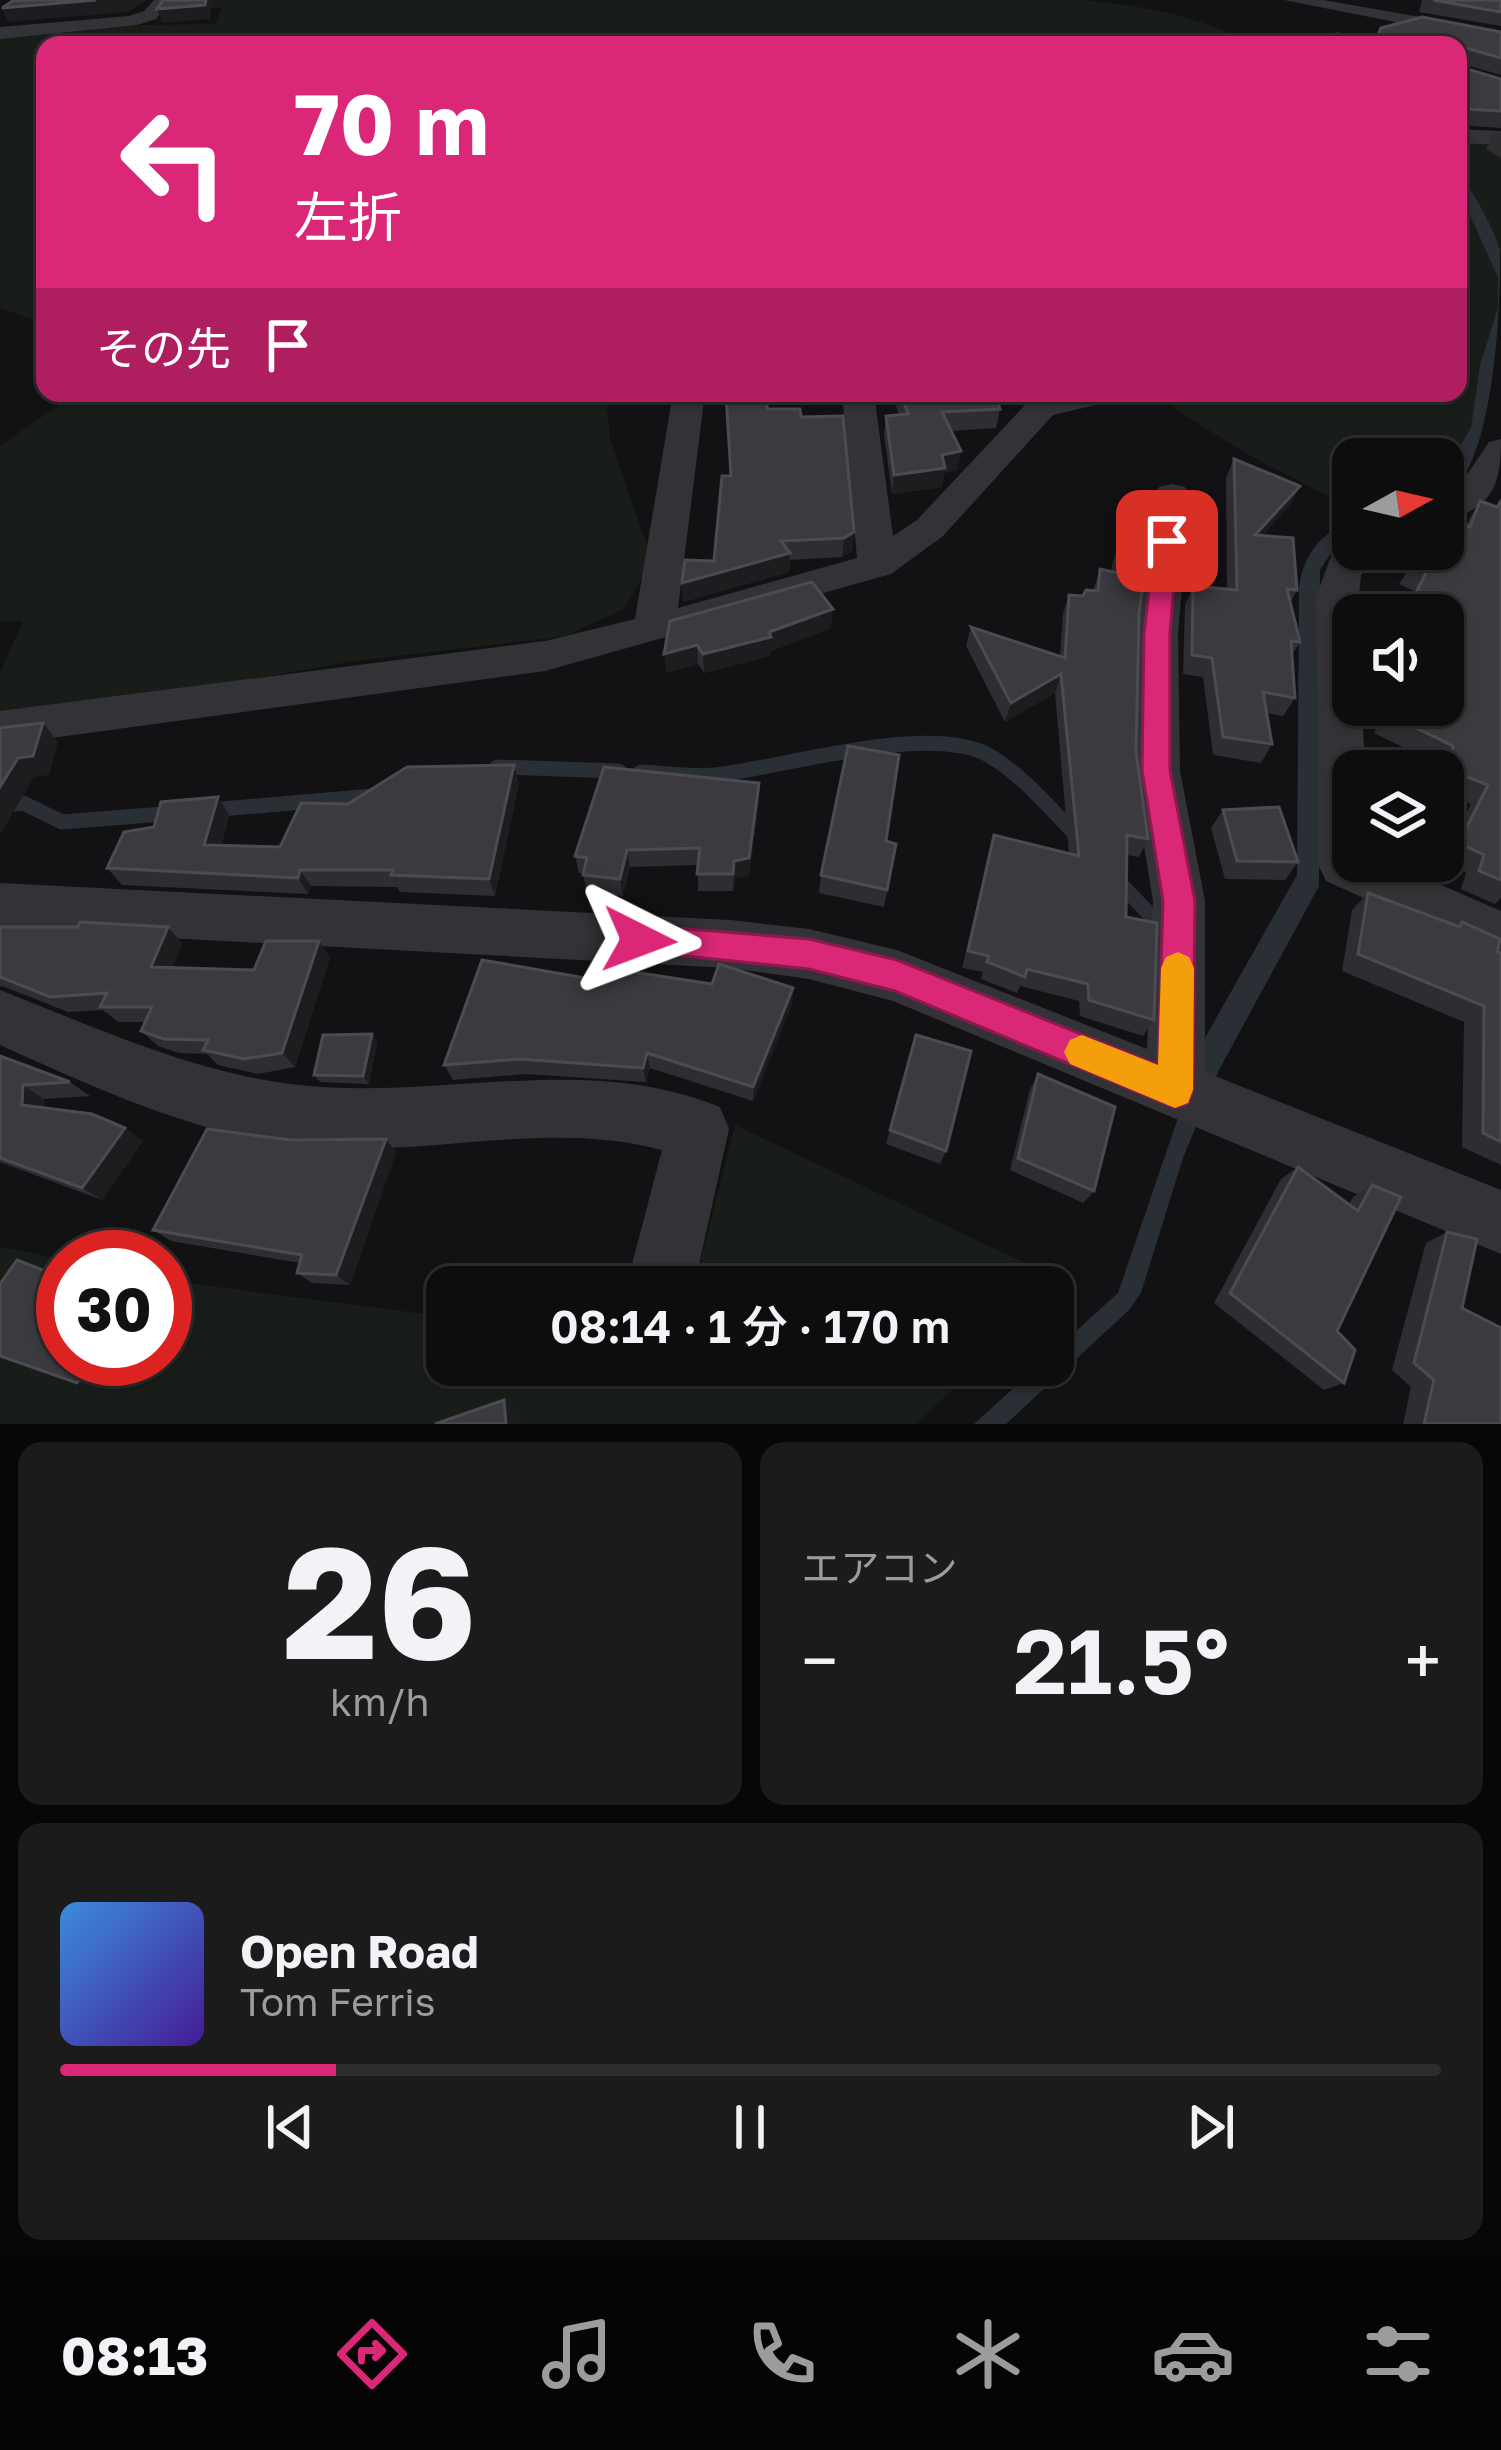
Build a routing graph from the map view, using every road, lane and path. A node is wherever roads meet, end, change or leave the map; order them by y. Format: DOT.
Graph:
graph roads {
  1 [pos="163,0"];
  2 [pos="1293,0"];
  3 [pos="0,33"];
  4 [pos="1501,37"];
  5 [pos="1467,136"];
  6 [pos="1501,138"];
  7 [pos="688,402"];
  8 [pos="858,402"];
  9 [pos="1039,402"];
  10 [pos="1501,448"];
  11 [pos="1172,495"];
  12 [pos="1464,498"];
  13 [pos="878,565"];
  14 [pos="1342,570"];
  15 [pos="654,629"];
  16 [pos="0,728"];
  17 [pos="1,909"];
  18 [pos="1501,937"];
  19 [pos="0,1017"];
  20 [pos="1175,1090"];
  21 [pos="1501,1222"];
  22 [pos="665,1266"];
  1 -- 3 [label="street"];
  2 -- 4 [label="street"];
  5 -- 6 [label="street"];
  7 -- 15 [label="street"];
  8 -- 13 [label="street"];
  9 -- 13 [label="street"];
  10 -- 12 [label="street"];
  11 -- 20 [label="street"];
  13 -- 15 [label="street"];
  14 -- 18 [label="street"];
  15 -- 16 [label="street"];
  17 -- 20 [label="street"];
  19 -- 22 [label="street"];
  20 -- 21 [label="street"];
}
